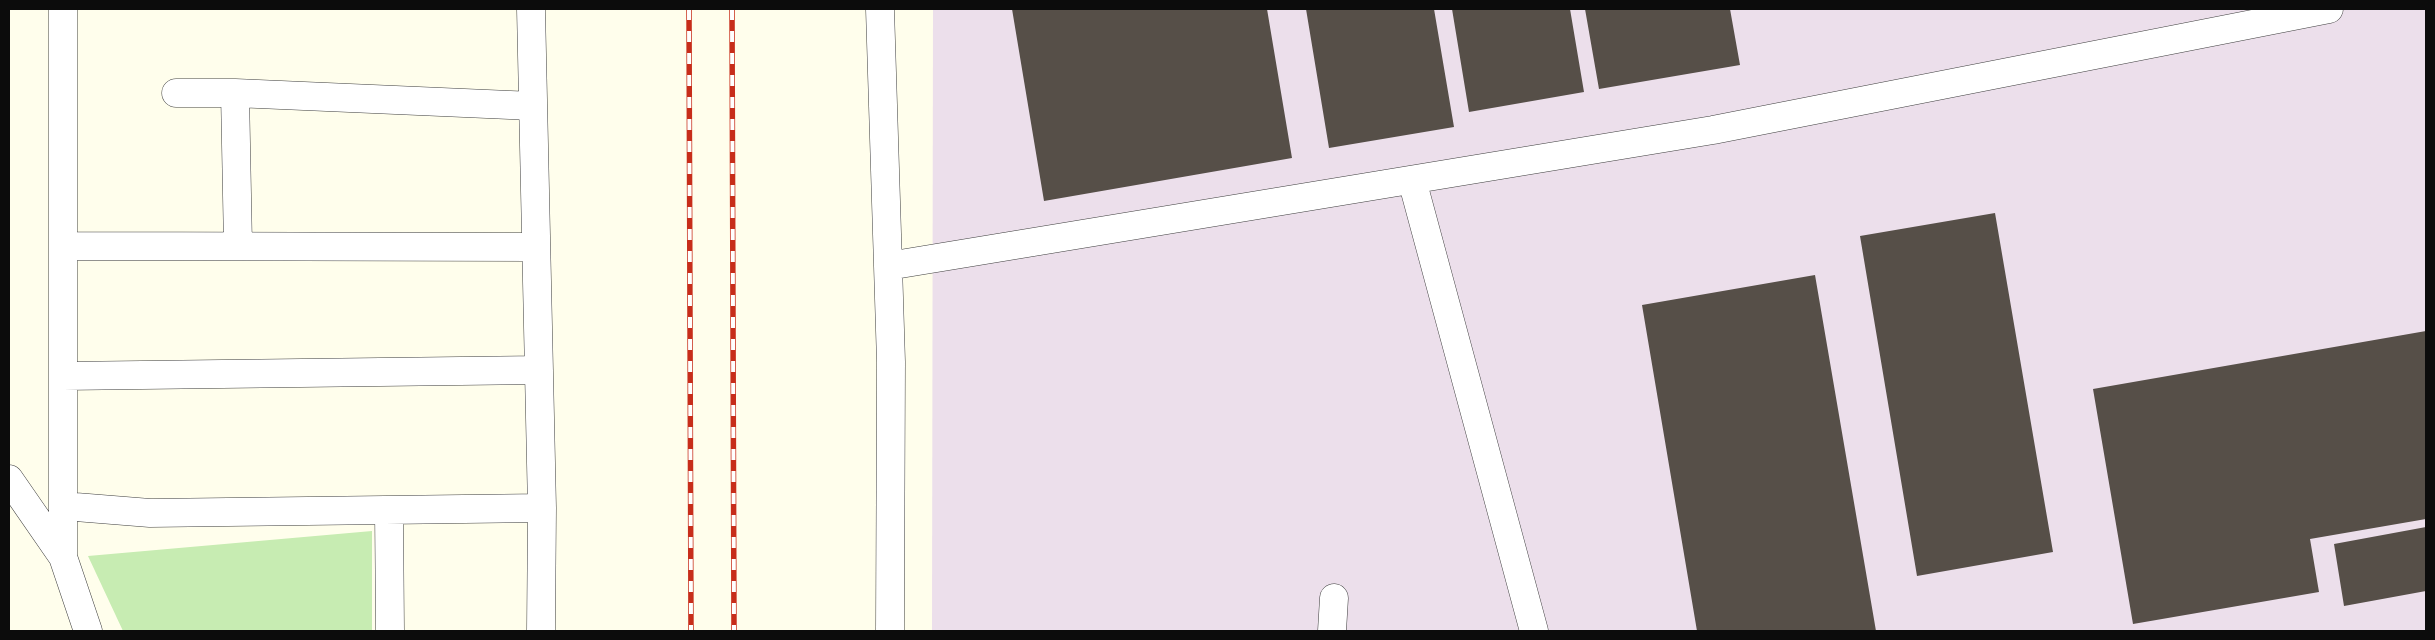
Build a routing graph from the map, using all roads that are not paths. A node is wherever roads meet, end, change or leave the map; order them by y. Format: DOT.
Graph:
graph roads {
  1 [pos="63,9"];
  2 [pos="531,9"];
  3 [pos="880,9"];
  4 [pos="2328,9"];
  5 [pos="176,93"];
  6 [pos="235,93"];
  7 [pos="533,106"];
  8 [pos="1412,180"];
  9 [pos="63,246"];
  10 [pos="238,246"];
  11 [pos="536,247"];
  12 [pos="888,266"];
  13 [pos="539,370"];
  14 [pos="63,376"];
  15 [pos="9,479"];
  16 [pos="63,506"];
  17 [pos="542,508"];
  18 [pos="389,510"];
  19 [pos="63,557"];
  20 [pos="1334,598"];
  21 [pos="88,631"];
  22 [pos="390,631"];
  23 [pos="541,631"];
  24 [pos="890,631"];
  25 [pos="1332,631"];
  26 [pos="1534,631"];
  1 -- 9 [label="street"];
  2 -- 7 [label="street"];
  3 -- 12 [label="street"];
  4 -- 8 [label="street"];
  5 -- 6 [label="street"];
  6 -- 7 [label="street"];
  6 -- 10 [label="street"];
  7 -- 11 [label="street"];
  8 -- 12 [label="street"];
  8 -- 26 [label="street"];
  9 -- 10 [label="street"];
  9 -- 14 [label="street"];
  10 -- 11 [label="street"];
  11 -- 13 [label="street"];
  12 -- 24 [label="street"];
  13 -- 14 [label="street"];
  13 -- 17 [label="street"];
  14 -- 16 [label="street"];
  15 -- 19 [label="street"];
  16 -- 18 [label="street"];
  16 -- 19 [label="street"];
  17 -- 18 [label="street"];
  17 -- 23 [label="street"];
  18 -- 22 [label="street"];
  19 -- 21 [label="street"];
  20 -- 25 [label="street"];
}
